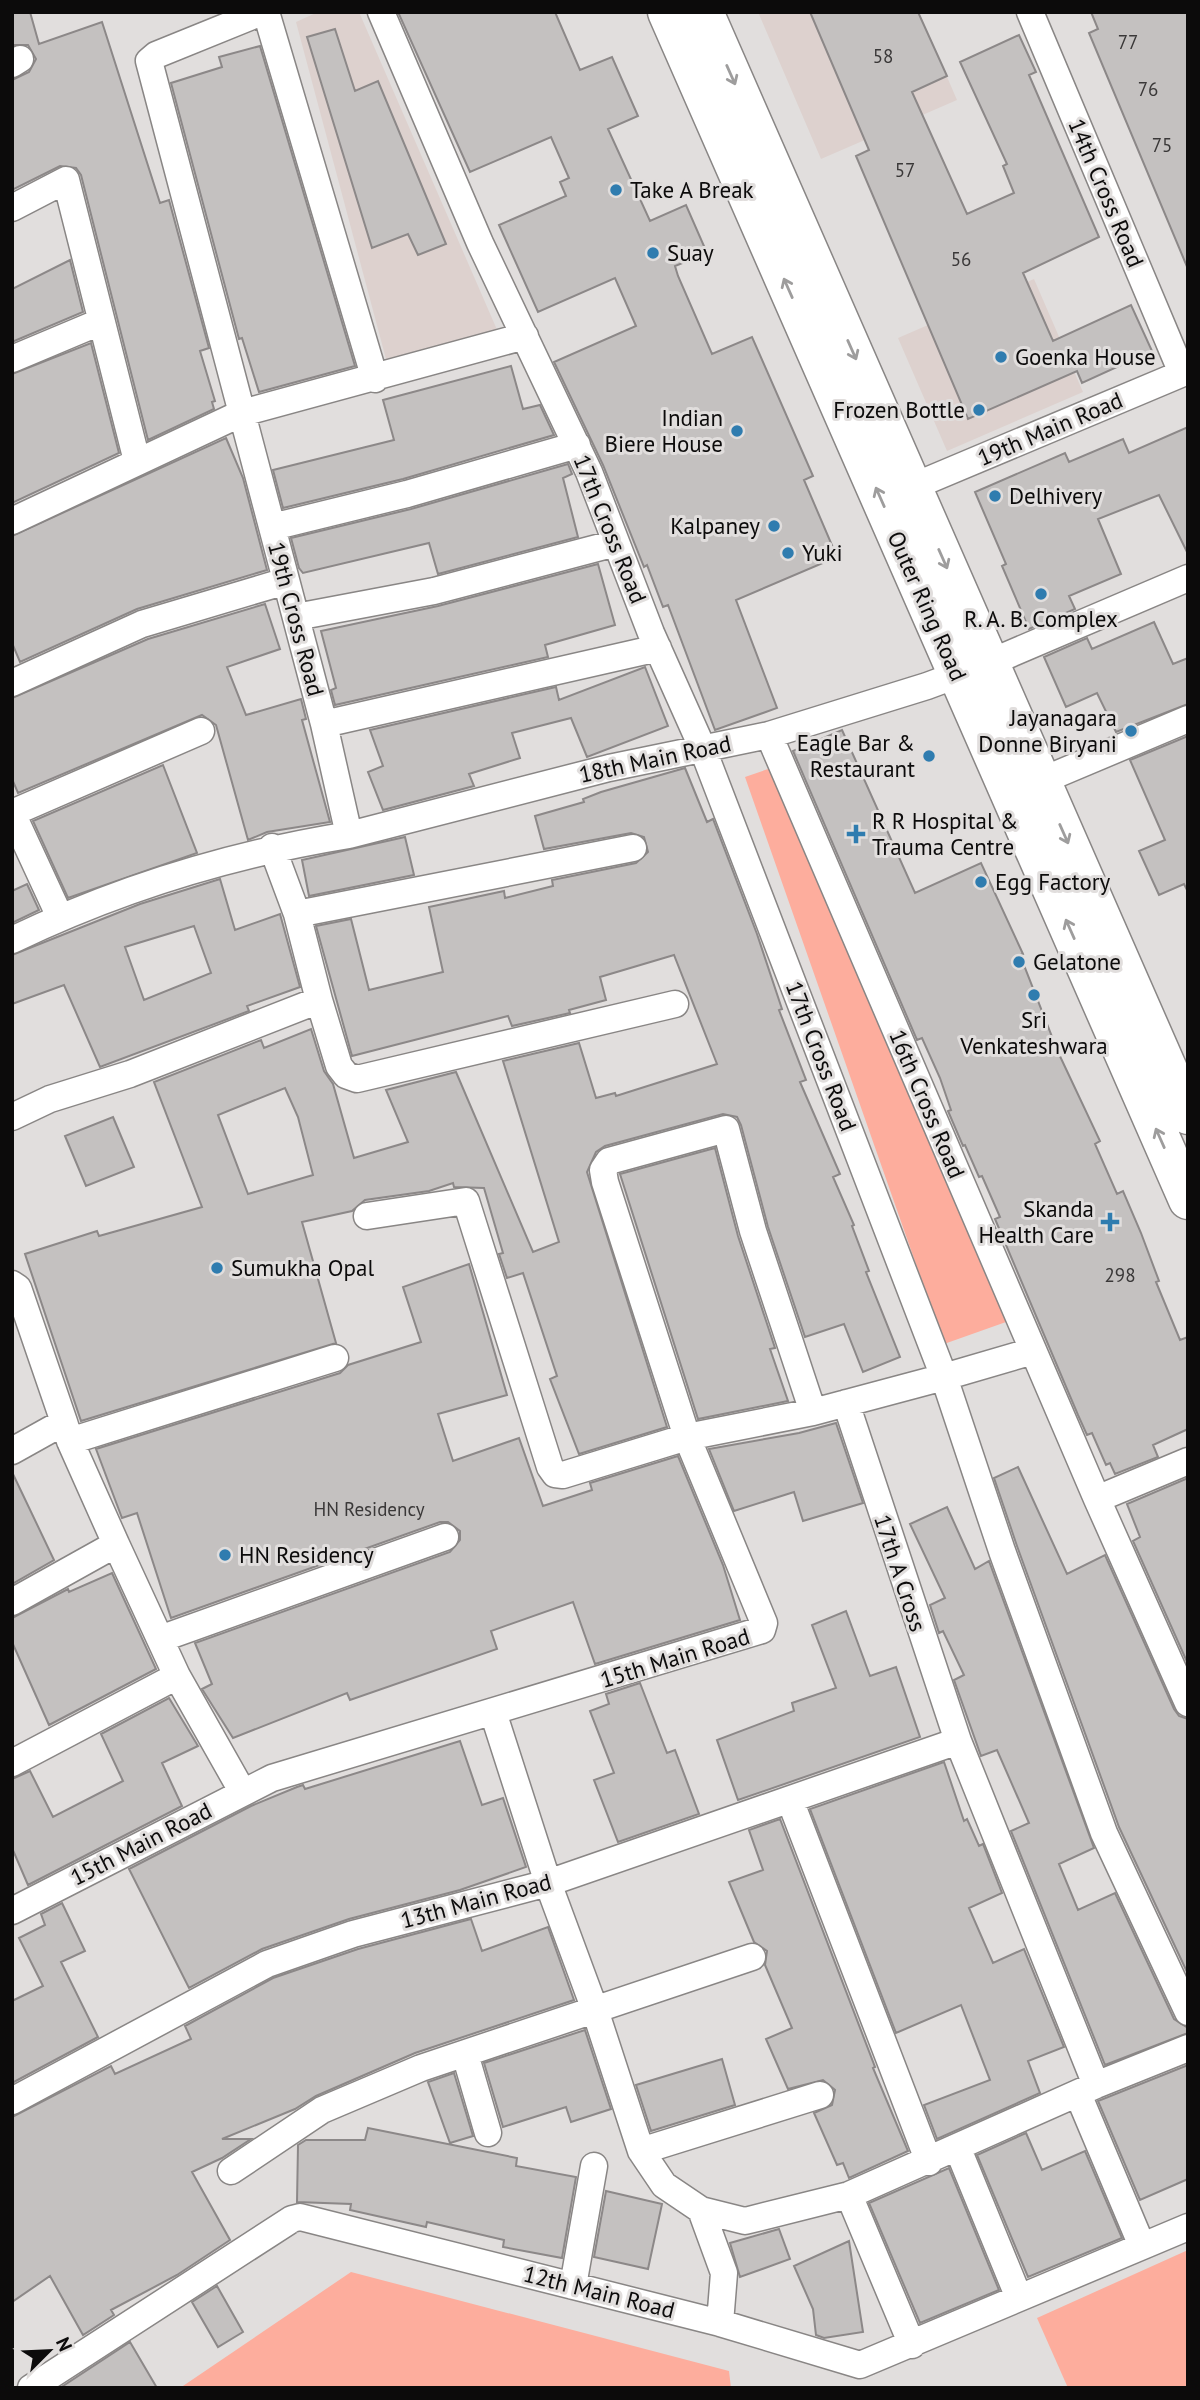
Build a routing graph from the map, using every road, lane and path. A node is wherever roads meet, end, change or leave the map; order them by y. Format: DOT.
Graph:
graph roads {
  1 [pos="264,12"];
  2 [pos="381,12"];
  3 [pos="667,12"];
  4 [pos="704,12"];
  5 [pos="1030,12"];
  6 [pos="12,208"];
  7 [pos="100,322"];
  8 [pos="525,336"];
  9 [pos="12,359"];
  10 [pos="1185,372"];
  11 [pos="375,379"];
  12 [pos="242,413"];
  13 [pos="577,444"];
  14 [pos="137,461"];
  15 [pos="912,487"];
  16 [pos="12,521"];
  17 [pos="272,527"];
  18 [pos="616,543"];
  19 [pos="1188,578"];
  20 [pos="286,581"];
  21 [pos="296,617"];
  22 [pos="658,648"];
  23 [pos="973,668"];
  24 [pos="12,683"];
  25 [pos="1188,719"];
  26 [pos="324,724"];
  27 [pos="201,731"];
  28 [pos="769,735"];
  29 [pos="702,747"];
  30 [pos="1041,781"];
  31 [pos="12,813"];
  32 [pos="349,835"];
  33 [pos="272,847"];
  34 [pos="633,848"];
  35 [pos="297,914"];
  36 [pos="60,917"];
  37 [pos="12,940"];
  38 [pos="319,1000"];
  39 [pos="675,1004"];
  40 [pos="1188,1115"];
  41 [pos="12,1117"];
  42 [pos="1188,1200"];
  43 [pos="367,1216"];
  44 [pos="12,1284"];
  45 [pos="1033,1352"];
  46 [pos="335,1358"];
  47 [pos="944,1377"];
  48 [pos="846,1403"];
  49 [pos="813,1412"];
  50 [pos="67,1432"];
  51 [pos="687,1437"];
  52 [pos="12,1451"];
  53 [pos="1188,1461"];
  54 [pos="1097,1499"];
  55 [pos="445,1538"];
  56 [pos="116,1544"];
  57 [pos="12,1602"];
  58 [pos="160,1639"];
  59 [pos="177,1676"];
  60 [pos="1188,1703"];
  61 [pos="493,1713"];
  62 [pos="958,1741"];
  63 [pos="12,1763"];
  64 [pos="242,1791"];
  65 [pos="789,1800"];
  66 [pos="548,1883"];
  67 [pos="17,1900"];
  68 [pos="752,1957"];
  69 [pos="595,2010"];
  70 [pos="1188,2012"];
  71 [pos="1188,2048"];
  72 [pos="464,2054"];
  73 [pos="1087,2090"];
  74 [pos="820,2095"];
  75 [pos="12,2101"];
  76 [pos="488,2133"];
  77 [pos="958,2149"];
  78 [pos="641,2151"];
  79 [pos="929,2162"];
  80 [pos="594,2166"];
  81 [pos="232,2171"];
  82 [pos="849,2195"];
  83 [pos="701,2210"];
  84 [pos="1188,2227"];
  85 [pos="1142,2246"];
  86 [pos="573,2286"];
  87 [pos="1019,2298"];
  88 [pos="720,2323"];
  89 [pos="912,2345"];
  90 [pos="31,2388"];
  1 -- 11 [label="street"];
  1 -- 12 [label="street, 19th Cross Road"];
  2 -- 8 [label="street, 17th Cross Road"];
  23 -- 3 [label="highway, Outer Ring Road, one-way"];
  4 -- 15 [label="highway, Outer Ring Road, one-way"];
  5 -- 10 [label="street, 14th Cross Road"];
  6 -- 7 [label="street"];
  7 -- 9 [label="street"];
  7 -- 14 [label="street"];
  8 -- 11 [label="street"];
  8 -- 13 [label="street, 17th Cross Road"];
  10 -- 15 [label="street, 19th Main Road"];
  11 -- 12 [label="street"];
  12 -- 14 [label="street"];
  12 -- 17 [label="street, 19th Cross Road"];
  13 -- 17 [label="street"];
  13 -- 18 [label="street, 17th Cross Road"];
  14 -- 16 [label="street"];
  15 -- 23 [label="highway, Outer Ring Road, one-way"];
  17 -- 20 [label="street, 19th Cross Road"];
  18 -- 21 [label="street"];
  18 -- 22 [label="street, 17th Cross Road"];
  19 -- 23 [label="street, 18th Main Road"];
  20 -- 21 [label="street, 19th Cross Road"];
  20 -- 24 [label="street"];
  21 -- 26 [label="street, 19th Cross Road"];
  22 -- 26 [label="street"];
  22 -- 29 [label="street, 17th Cross Road"];
  23 -- 28 [label="street, 18th Main Road"];
  23 -- 30 [label="highway, Outer Ring Road"];
  42 -- 23 [label="highway, Outer Ring Road, one-way"];
  25 -- 30 [label="street"];
  26 -- 32 [label="street, 19th Cross Road"];
  27 -- 31 [label="street"];
  28 -- 29 [label="street, 18th Main Road"];
  28 -- 45 [label="street, 16th Cross Road"];
  29 -- 32 [label="street, 18th Main Road"];
  29 -- 47 [label="street, 17th Cross Road"];
  30 -- 40 [label="highway, Outer Ring Road, one-way"];
  31 -- 36 [label="street"];
  32 -- 33 [label="street"];
  33 -- 35 [label="street"];
  33 -- 36 [label="street"];
  34 -- 35 [label="street"];
  35 -- 38 [label="street"];
  36 -- 37 [label="street"];
  38 -- 39 [label="street"];
  38 -- 41 [label="street"];
  43 -- 51 [label="street"];
  44 -- 50 [label="street"];
  45 -- 47 [label="street"];
  45 -- 54 [label="street, 16th Cross Road"];
  46 -- 50 [label="street"];
  47 -- 48 [label="street"];
  47 -- 70 [label="street, 17th Cross Road"];
  48 -- 49 [label="street"];
  48 -- 62 [label="street, 17th A Cross"];
  49 -- 51 [label="street"];
  49 -- 51 [label="street, 15th Main Road"];
  50 -- 52 [label="street"];
  50 -- 56 [label="street"];
  51 -- 61 [label="street, 15th Main Road"];
  53 -- 54 [label="street"];
  54 -- 60 [label="street, 16th Cross Road"];
  55 -- 58 [label="street"];
  56 -- 57 [label="street"];
  56 -- 58 [label="street"];
  58 -- 59 [label="street"];
  59 -- 63 [label="street"];
  59 -- 64 [label="street"];
  61 -- 64 [label="street, 15th Main Road"];
  61 -- 66 [label="street"];
  62 -- 65 [label="street, 13th Main Road"];
  62 -- 73 [label="street, 17th A Cross"];
  64 -- 67 [label="street, 15th Main Road"];
  65 -- 66 [label="street, 13th Main Road"];
  65 -- 79 [label="street"];
  66 -- 69 [label="street"];
  66 -- 75 [label="street, 13th Main Road"];
  68 -- 69 [label="street"];
  69 -- 72 [label="street"];
  69 -- 78 [label="street"];
  71 -- 73 [label="street"];
  72 -- 76 [label="street"];
  72 -- 81 [label="street"];
  73 -- 77 [label="street"];
  73 -- 85 [label="street, 17th A Cross"];
  74 -- 78 [label="street"];
  77 -- 79 [label="street"];
  77 -- 87 [label="street"];
  78 -- 83 [label="street"];
  79 -- 82 [label="street"];
  80 -- 86 [label="street"];
  82 -- 83 [label="street"];
  82 -- 89 [label="street"];
  83 -- 88 [label="street"];
  84 -- 85 [label="street, 12th Main Road"];
  85 -- 87 [label="street, 12th Main Road"];
  86 -- 88 [label="street, 12th Main Road"];
  86 -- 90 [label="street, 12th Main Road"];
  87 -- 89 [label="street, 12th Main Road"];
  88 -- 89 [label="street, 12th Main Road"];
}
